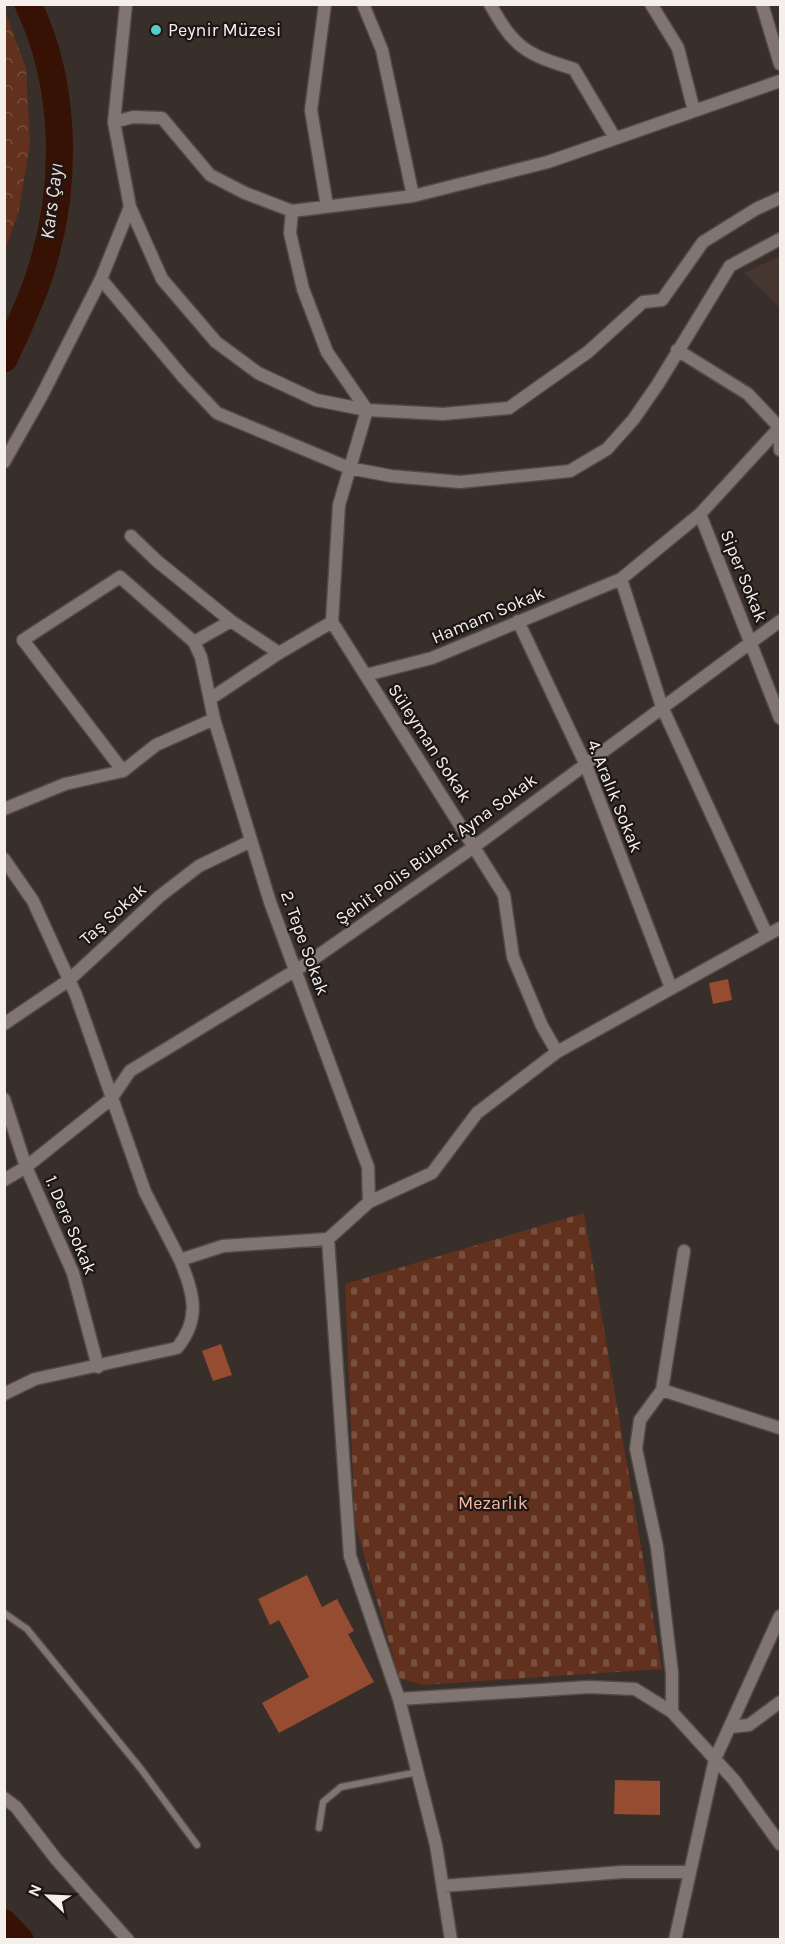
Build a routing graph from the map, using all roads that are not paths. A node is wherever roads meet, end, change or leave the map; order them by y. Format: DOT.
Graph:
graph roads {
  1 [pos="126,4"];
  2 [pos="325,4"];
  3 [pos="363,4"];
  4 [pos="490,4"];
  5 [pos="651,4"];
  6 [pos="762,4"];
  7 [pos="780,64"];
  8 [pos="780,81"];
  9 [pos="694,111"];
  10 [pos="114,122"];
  11 [pos="615,138"];
  12 [pos="413,196"];
  13 [pos="780,198"];
  14 [pos="130,207"];
  15 [pos="327,207"];
  16 [pos="292,211"];
  17 [pos="780,239"];
  18 [pos="101,279"];
  19 [pos="677,351"];
  20 [pos="367,410"];
  21 [pos="780,427"];
  22 [pos="780,450"];
  23 [pos="4,462"];
  24 [pos="349,468"];
  25 [pos="700,514"];
  26 [pos="131,536"];
  27 [pos="621,579"];
  28 [pos="231,621"];
  29 [pos="518,621"];
  30 [pos="780,621"];
  31 [pos="332,622"];
  32 [pos="194,642"];
  33 [pos="751,642"];
  34 [pos="279,653"];
  35 [pos="366,675"];
  36 [pos="210,699"];
  37 [pos="662,707"];
  38 [pos="780,718"];
  39 [pos="214,719"];
  40 [pos="585,764"];
  41 [pos="123,771"];
  42 [pos="4,809"];
  43 [pos="251,841"];
  44 [pos="475,846"];
  45 [pos="4,859"];
  46 [pos="780,928"];
  47 [pos="767,935"];
  48 [pos="295,970"];
  49 [pos="69,980"];
  50 [pos="671,988"];
  51 [pos="4,1024"];
  52 [pos="557,1052"];
  53 [pos="111,1099"];
  54 [pos="4,1100"];
  55 [pos="26,1167"];
  56 [pos="4,1180"];
  57 [pos="369,1202"];
  58 [pos="328,1239"];
  59 [pos="684,1251"];
  60 [pos="180,1260"];
  61 [pos="98,1367"];
  62 [pos="662,1390"];
  63 [pos="4,1394"];
  64 [pos="780,1428"];
  65 [pos="4,1612"];
  66 [pos="780,1616"];
  67 [pos="399,1699"];
  68 [pos="780,1702"];
  69 [pos="672,1712"];
  70 [pos="730,1727"];
  71 [pos="715,1759"];
  72 [pos="418,1772"];
  73 [pos="4,1798"];
  74 [pos="319,1828"];
  75 [pos="780,1844"];
  76 [pos="197,1845"];
  77 [pos="690,1872"];
  78 [pos="443,1886"];
  79 [pos="128,1940"];
  80 [pos="451,1940"];
  81 [pos="675,1940"];
  1 -- 10 [label="street"];
  2 -- 15 [label="street"];
  3 -- 12 [label="street"];
  4 -- 11 [label="street"];
  5 -- 9 [label="street"];
  6 -- 7 [label="street"];
  8 -- 9 [label="street"];
  9 -- 11 [label="street"];
  10 -- 14 [label="street"];
  10 -- 16 [label="street"];
  11 -- 12 [label="street"];
  12 -- 15 [label="street"];
  13 -- 20 [label="street"];
  14 -- 18 [label="street"];
  14 -- 20 [label="street"];
  15 -- 16 [label="street"];
  16 -- 20 [label="street"];
  17 -- 19 [label="street"];
  18 -- 23 [label="street"];
  18 -- 24 [label="street"];
  19 -- 21 [label="street"];
  19 -- 24 [label="street"];
  20 -- 24 [label="street"];
  21 -- 22 [label="street"];
  21 -- 25 [label="street, Hamam Sokak"];
  24 -- 31 [label="street"];
  25 -- 27 [label="street, Hamam Sokak"];
  25 -- 33 [label="street, Siper Sokak"];
  26 -- 28 [label="street"];
  27 -- 29 [label="street, Hamam Sokak"];
  27 -- 37 [label="street"];
  28 -- 32 [label="street"];
  28 -- 34 [label="street"];
  29 -- 35 [label="street, Hamam Sokak"];
  29 -- 40 [label="street, 4. Aralık Sokak"];
  30 -- 33 [label="street, Şehit Polis Bülent Ayna Sokak"];
  31 -- 34 [label="street"];
  31 -- 35 [label="street, Süleyman Sokak"];
  32 -- 36 [label="street, 2. Tepe Sokak"];
  32 -- 41 [label="street"];
  33 -- 37 [label="street, Şehit Polis Bülent Ayna Sokak"];
  33 -- 38 [label="street, Siper Sokak"];
  34 -- 36 [label="street"];
  35 -- 44 [label="street, Süleyman Sokak"];
  36 -- 39 [label="street, 2. Tepe Sokak"];
  37 -- 40 [label="street, Şehit Polis Bülent Ayna Sokak"];
  37 -- 47 [label="street"];
  39 -- 41 [label="street"];
  39 -- 43 [label="street, 2. Tepe Sokak"];
  40 -- 44 [label="street, Şehit Polis Bülent Ayna Sokak"];
  40 -- 50 [label="street, 4. Aralık Sokak"];
  41 -- 42 [label="street"];
  43 -- 48 [label="street, 2. Tepe Sokak"];
  43 -- 49 [label="street, Taş Sokak"];
  44 -- 48 [label="street, Şehit Polis Bülent Ayna Sokak"];
  44 -- 52 [label="street, Süleyman Sokak"];
  45 -- 49 [label="street"];
  46 -- 47 [label="street"];
  47 -- 50 [label="street"];
  48 -- 53 [label="street, Şehit Polis Bülent Ayna Sokak"];
  48 -- 57 [label="street, 2. Tepe Sokak"];
  49 -- 51 [label="street, Taş Sokak"];
  49 -- 53 [label="street"];
  50 -- 52 [label="street"];
  52 -- 57 [label="street"];
  53 -- 55 [label="street, Şehit Polis Bülent Ayna Sokak"];
  53 -- 60 [label="street"];
  54 -- 55 [label="street, 1. Dere Sokak"];
  55 -- 56 [label="street, Şehit Polis Bülent Ayna Sokak"];
  55 -- 61 [label="street, 1. Dere Sokak"];
  57 -- 58 [label="street"];
  58 -- 60 [label="street"];
  58 -- 67 [label="street"];
  59 -- 62 [label="street"];
  60 -- 61 [label="street"];
  61 -- 63 [label="street"];
  62 -- 64 [label="street"];
  62 -- 69 [label="street"];
  65 -- 76 [label="lane"];
  66 -- 70 [label="street"];
  67 -- 69 [label="street"];
  67 -- 72 [label="street"];
  68 -- 70 [label="street"];
  69 -- 71 [label="street"];
  70 -- 71 [label="street"];
  71 -- 75 [label="street"];
  71 -- 77 [label="street"];
  72 -- 74 [label="lane"];
  72 -- 78 [label="street"];
  73 -- 79 [label="street"];
  77 -- 78 [label="street"];
  77 -- 81 [label="street"];
  78 -- 80 [label="street"];
}
